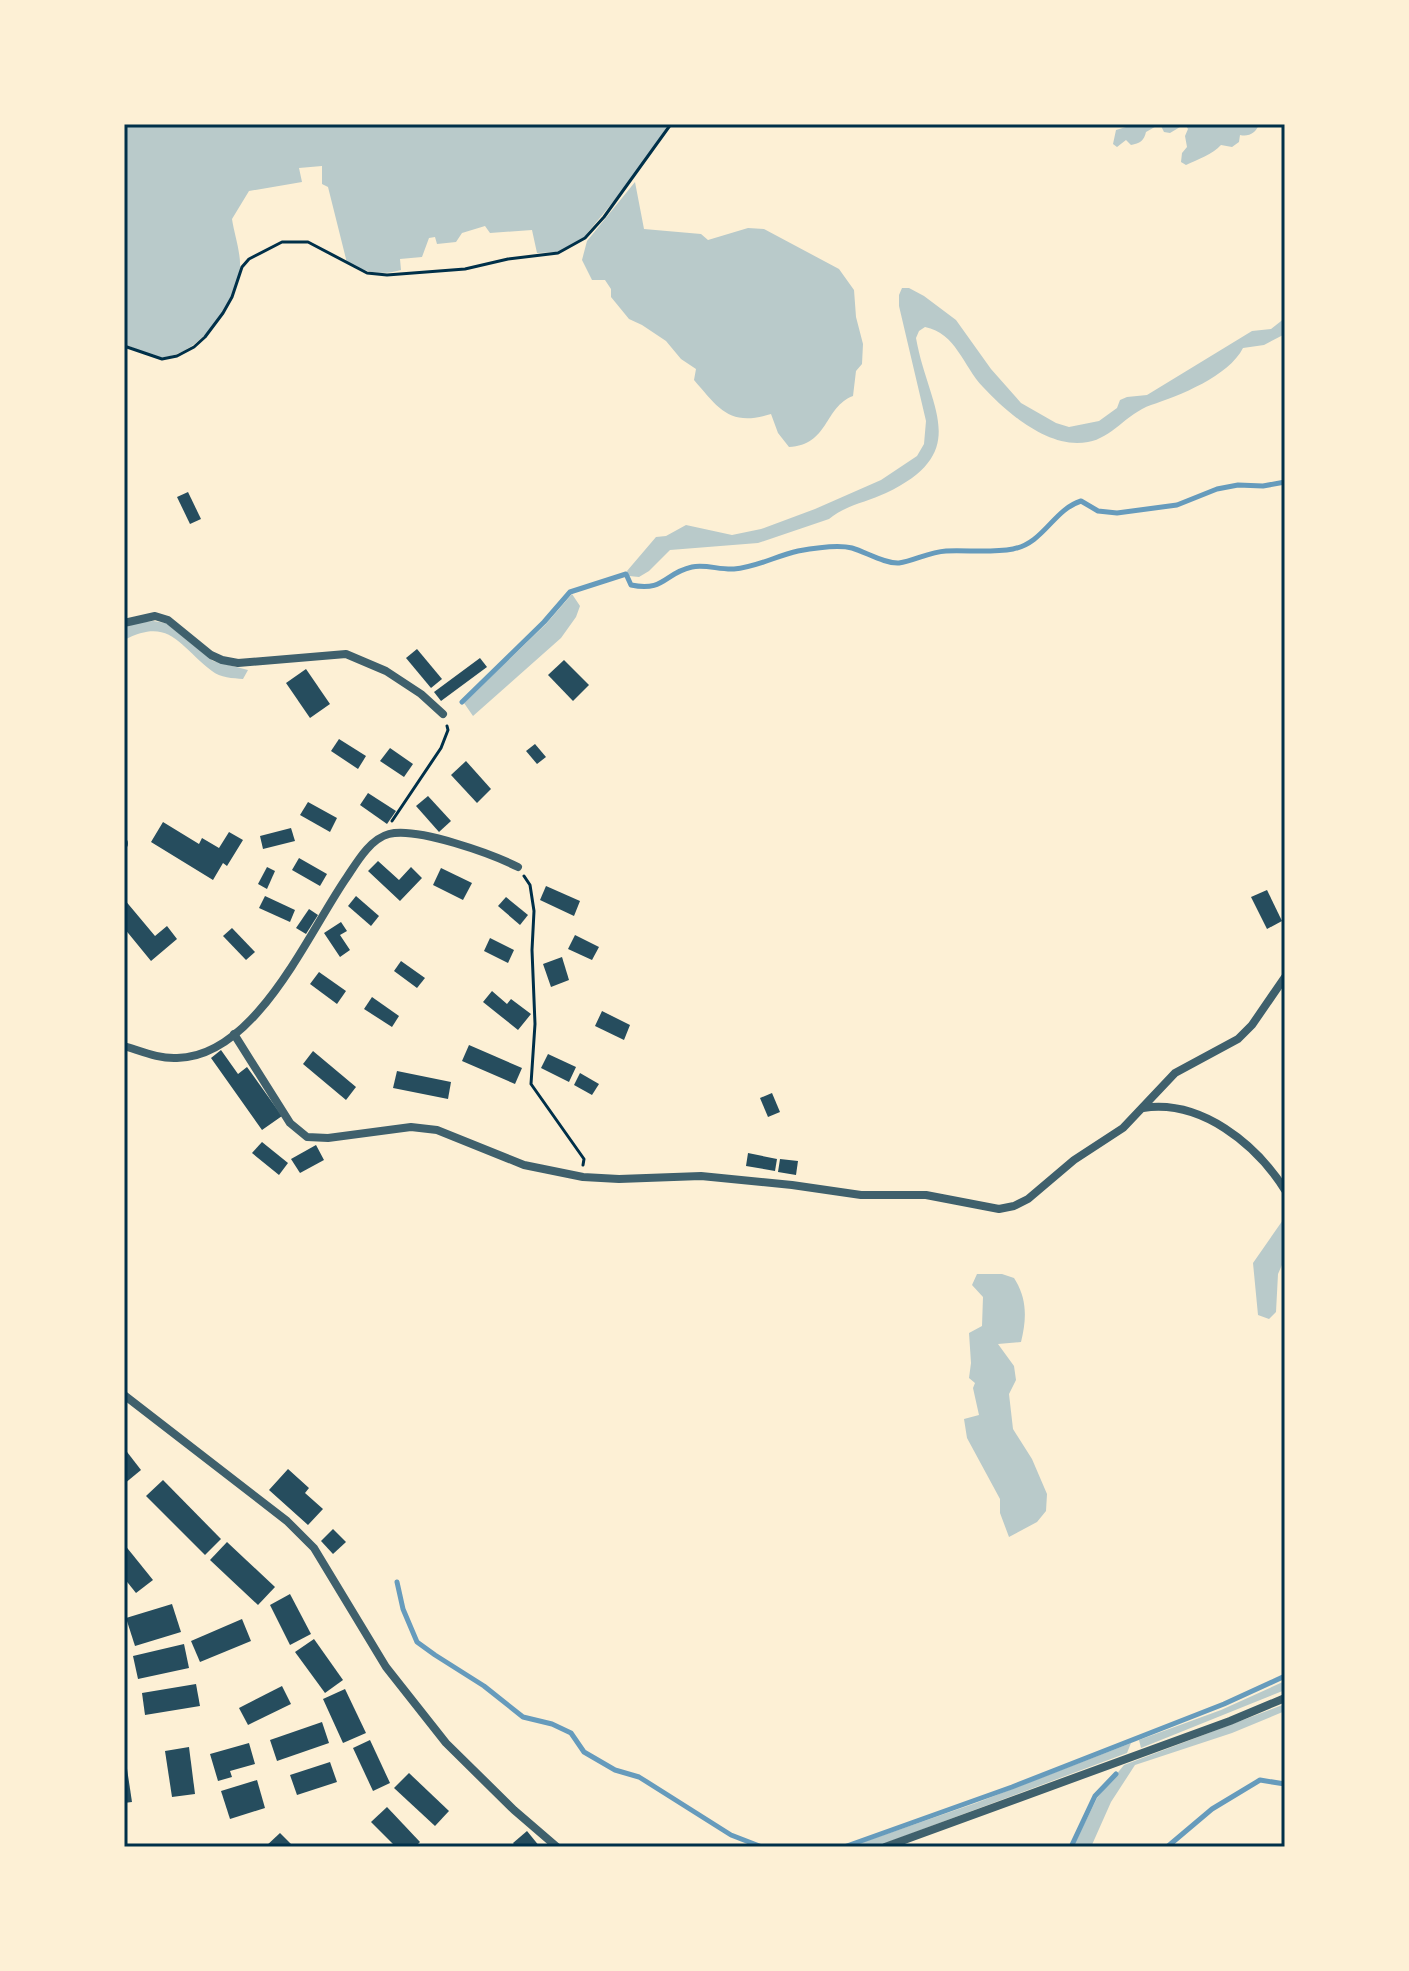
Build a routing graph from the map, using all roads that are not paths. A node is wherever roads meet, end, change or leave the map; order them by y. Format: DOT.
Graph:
graph roads {
  1 [pos="124,623"];
  2 [pos="443,714"];
  3 [pos="518,867"];
  4 [pos="1285,977"];
  5 [pos="234,1034"];
  6 [pos="124,1046"];
  7 [pos="1143,1108"];
  8 [pos="1285,1190"];
  9 [pos="124,1395"];
  10 [pos="1285,1698"];
  11 [pos="557,1847"];
  12 [pos="885,1847"];
  1 -- 2 [label="street"];
  3 -- 5 [label="street"];
  4 -- 7 [label="street"];
  5 -- 6 [label="street"];
  5 -- 7 [label="street"];
  7 -- 8 [label="street"];
  9 -- 11 [label="street"];
  10 -- 12 [label="street"];
}
